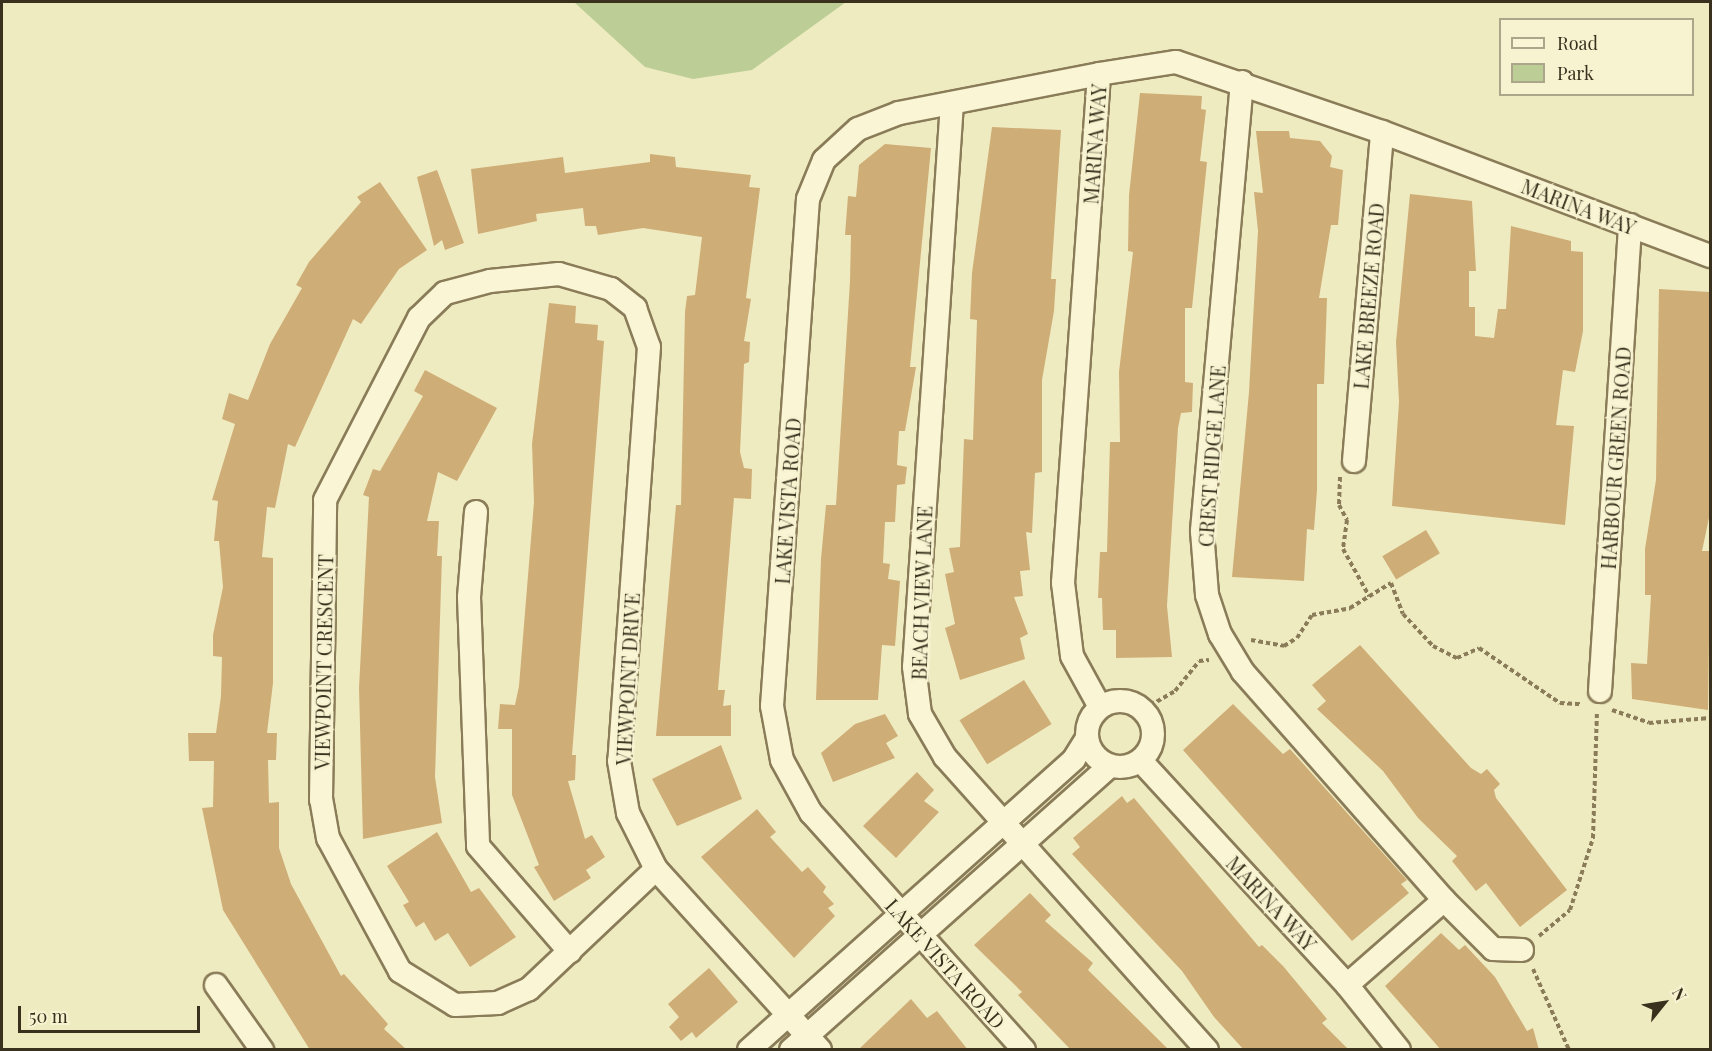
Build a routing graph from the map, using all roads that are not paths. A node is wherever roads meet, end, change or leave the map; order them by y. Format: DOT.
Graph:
graph roads {
  1 [pos="1099,74"];
  2 [pos="1242,82"];
  3 [pos="952,103"];
  4 [pos="1382,132"];
  5 [pos="1630,225"];
  6 [pos="1710,255"];
  7 [pos="649,347"];
  8 [pos="1354,461"];
  9 [pos="476,512"];
  10 [pos="1599,698"];
  11 [pos="1100,706"];
  12 [pos="1087,738"];
  13 [pos="1141,761"];
  14 [pos="1110,766"];
  15 [pos="1004,822"];
  16 [pos="1020,841"];
  17 [pos="656,869"];
  18 [pos="1444,900"];
  19 [pos="901,914"];
  20 [pos="919,933"];
  21 [pos="1522,950"];
  22 [pos="570,952"];
  23 [pos="216,985"];
  24 [pos="1347,985"];
  25 [pos="789,1014"];
  26 [pos="806,1045"];
  27 [pos="262,1050"];
  28 [pos="749,1050"];
  29 [pos="1024,1050"];
  30 [pos="1208,1050"];
  31 [pos="1399,1050"];
  1 -- 2 [label="street, MARINA WAY"];
  1 -- 3 [label="street, LAKE VISTA ROAD"];
  1 -- 11 [label="street, MARINA WAY"];
  2 -- 4 [label="street, MARINA WAY"];
  2 -- 18 [label="street, CREST RIDGE LANE"];
  3 -- 15 [label="street, BEACH VIEW LANE"];
  3 -- 19 [label="street, LAKE VISTA ROAD"];
  4 -- 5 [label="street, MARINA WAY"];
  4 -- 8 [label="street, LAKE BREEZE ROAD"];
  5 -- 6 [label="street, MARINA WAY"];
  5 -- 10 [label="street, HARBOUR GREEN ROAD"];
  7 -- 17 [label="street, VIEWPOINT DRIVE"];
  7 -- 22 [label="street, VIEWPOINT CRESCENT"];
  9 -- 22 [label="street"];
  11 -- 12 [label="street"];
  11 -- 13 [label="street"];
  12 -- 14 [label="street"];
  12 -- 15 [label="street"];
  13 -- 14 [label="street"];
  13 -- 24 [label="street, MARINA WAY"];
  14 -- 16 [label="street"];
  15 -- 16 [label="street, BEACH VIEW LANE"];
  15 -- 19 [label="street"];
  16 -- 20 [label="street"];
  16 -- 30 [label="street, BEACH VIEW LANE"];
  17 -- 22 [label="street, VIEWPOINT CRESCENT"];
  17 -- 25 [label="street, VIEWPOINT DRIVE"];
  18 -- 21 [label="street, CREST RIDGE LANE"];
  18 -- 24 [label="street"];
  19 -- 20 [label="street, LAKE VISTA ROAD"];
  19 -- 25 [label="street"];
  20 -- 26 [label="street"];
  20 -- 29 [label="street, LAKE VISTA ROAD"];
  23 -- 27 [label="street"];
  24 -- 31 [label="street, MARINA WAY"];
  25 -- 26 [label="street, VIEWPOINT DRIVE"];
  25 -- 28 [label="street"];
}
